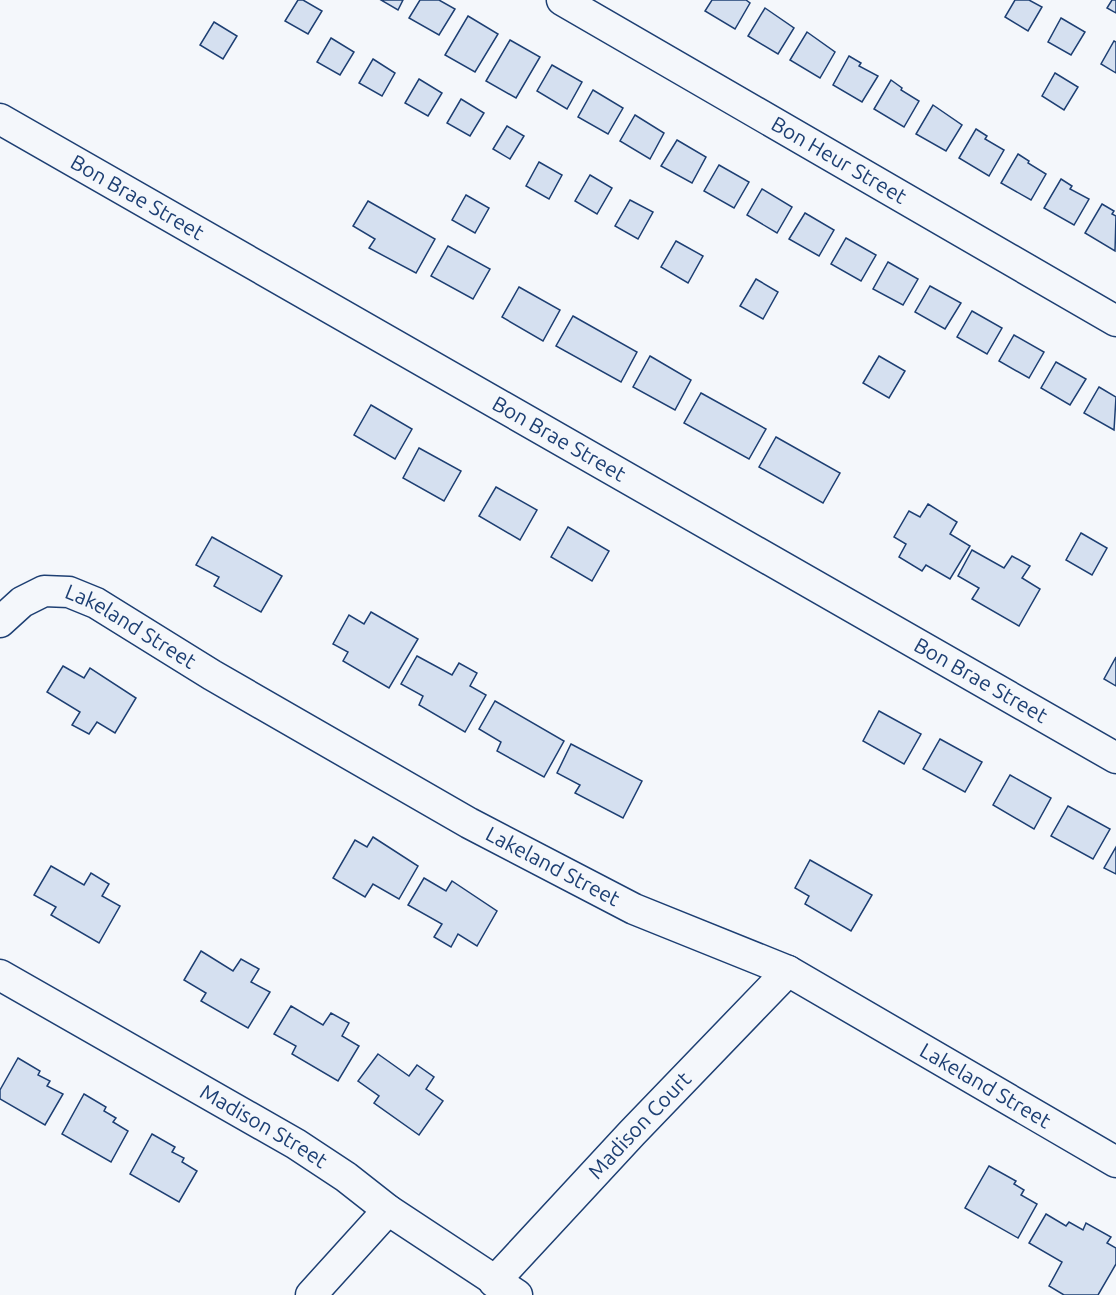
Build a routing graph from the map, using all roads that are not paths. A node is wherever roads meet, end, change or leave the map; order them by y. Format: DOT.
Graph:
graph roads {
  1 [pos="562,0"];
  2 [pos="0,119"];
  3 [pos="1116,321"];
  4 [pos="0,622"];
  5 [pos="1116,758"];
  6 [pos="788,971"];
  7 [pos="0,975"];
  8 [pos="1116,1162"];
  9 [pos="388,1210"];
  10 [pos="506,1288"];
  11 [pos="311,1295"];
  1 -- 3 [label="street, Bon Heur Street"];
  2 -- 5 [label="street, Bon Brae Street"];
  4 -- 6 [label="street, Lakeland Street"];
  6 -- 8 [label="street, Lakeland Street"];
  6 -- 10 [label="street, Madison Court"];
  7 -- 9 [label="street, Madison Street"];
  9 -- 10 [label="street, Madison Street"];
  9 -- 11 [label="street"];
}
